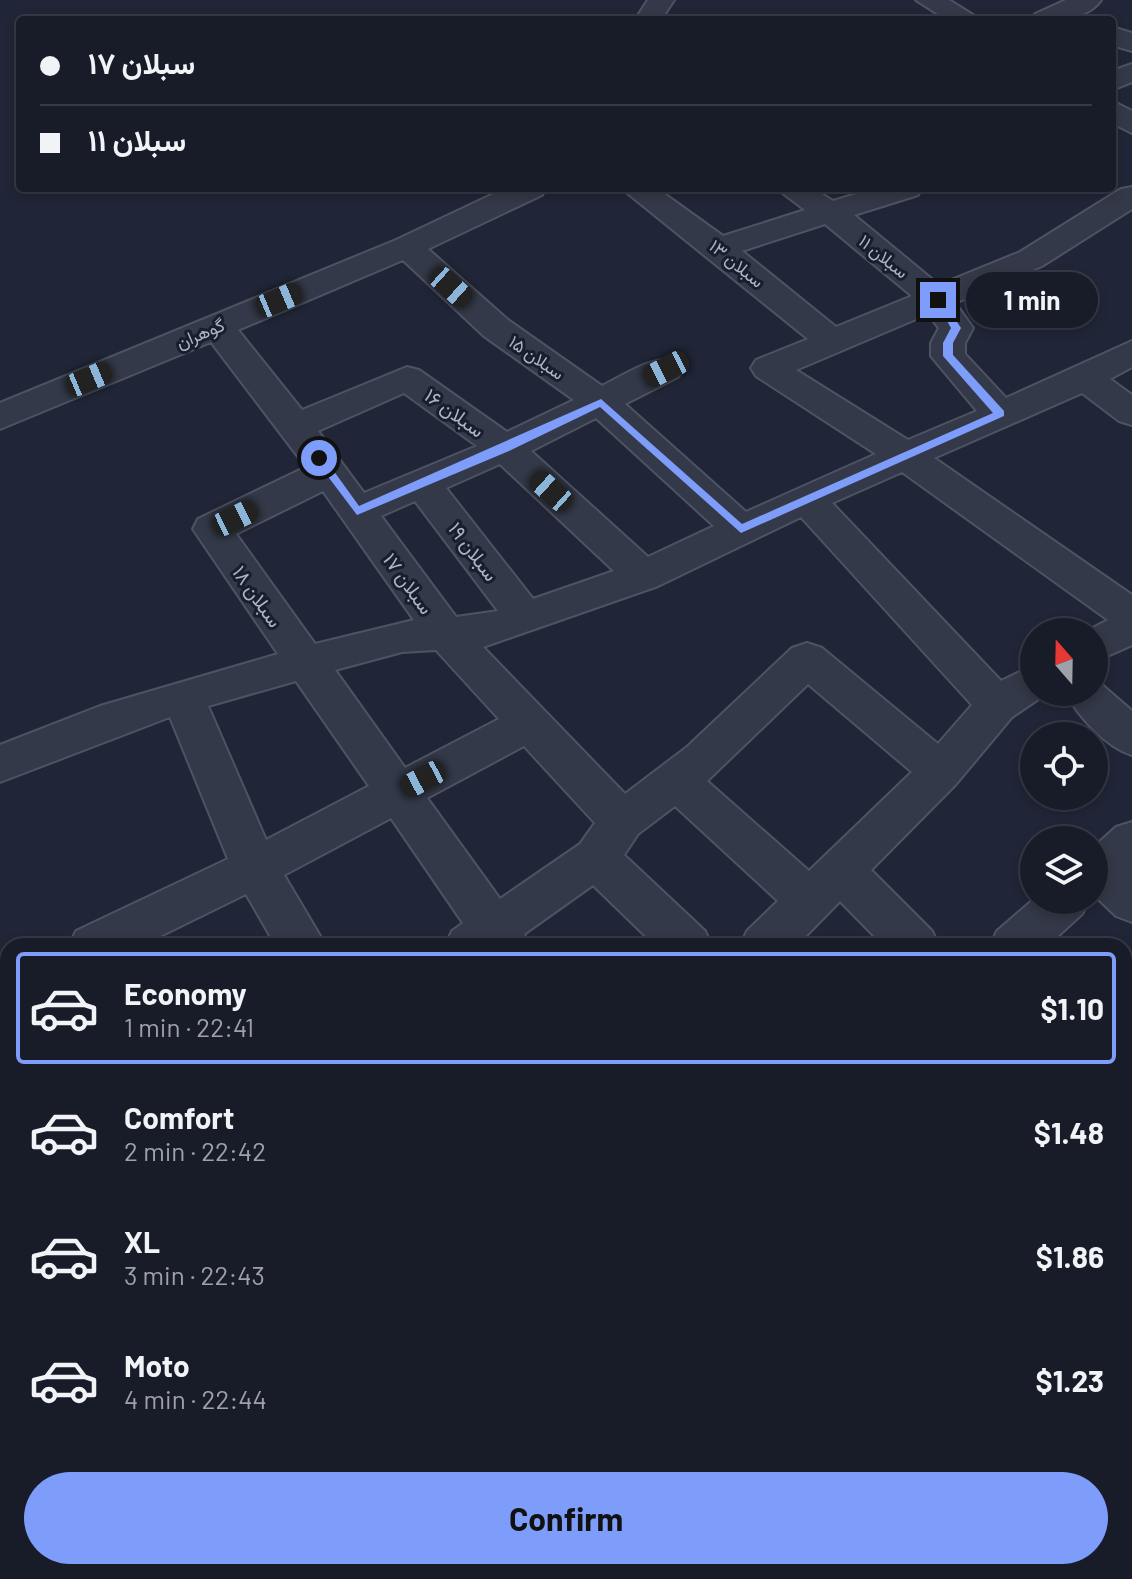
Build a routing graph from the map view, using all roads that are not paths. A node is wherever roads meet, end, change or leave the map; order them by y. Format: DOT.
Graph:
graph roads {
  1 [pos="929,0"];
  2 [pos="960,16"];
  3 [pos="523,192"];
  4 [pos="642,192"];
  5 [pos="798,192"];
  6 [pos="894,192"];
  7 [pos="1132,196"];
  8 [pos="830,212"];
  9 [pos="407,247"];
  10 [pos="719,248"];
  11 [pos="938,300"];
  12 [pos="217,326"];
  13 [pos="834,343"];
  14 [pos="1132,352"];
  15 [pos="666,369"];
  16 [pos="1085,378"];
  17 [pos="601,402"];
  18 [pos="1132,413"];
  19 [pos="1000,414"];
  20 [pos="0,417"];
  21 [pos="295,427"];
  22 [pos="505,448"];
  23 [pos="904,455"];
  24 [pos="329,472"];
  25 [pos="422,484"];
  26 [pos="806,499"];
  27 [pos="357,511"];
  28 [pos="741,529"];
  29 [pos="644,576"];
  30 [pos="1132,616"];
  31 [pos="525,618"];
  32 [pos="1132,626"];
  33 [pos="445,633"];
  34 [pos="1108,639"];
  35 [pos="304,662"];
  36 [pos="1020,690"];
  37 [pos="183,696"];
  38 [pos="997,705"];
  39 [pos="1100,706"];
  40 [pos="529,723"];
  41 [pos="1132,738"];
  42 [pos="0,764"];
  43 [pos="941,771"];
  44 [pos="675,779"];
  45 [pos="396,793"];
  46 [pos="609,840"];
  47 [pos="255,868"];
  48 [pos="1108,881"];
  49 [pos="826,887"];
  50 [pos="1132,902"];
  51 [pos="1054,914"];
  52 [pos="110,938"];
  53 [pos="297,938"];
  54 [pos="487,938"];
  55 [pos="493,938"];
  56 [pos="682,938"];
  57 [pos="772,938"];
  58 [pos="903,938"];
  59 [pos="1028,938"];
  1 -- 2 [label="street"];
  3 -- 9 [label="street, گوهران"];
  4 -- 10 [label="street, سبلان ۱۳"];
  5 -- 8 [label="street, سبلان ۱۱"];
  6 -- 8 [label="street"];
  7 -- 11 [label="street"];
  8 -- 10 [label="street"];
  8 -- 11 [label="street, سبلان ۱۱"];
  9 -- 12 [label="street, گوهران"];
  9 -- 17 [label="street, سبلان ۱۵"];
  10 -- 13 [label="street, سبلان ۱۳"];
  11 -- 13 [label="street"];
  11 -- 19 [label="street, سبلان ۱۱"];
  12 -- 20 [label="street, گوهران"];
  12 -- 21 [label="street, سبلان ۱۷"];
  13 -- 23 [label="street"];
  14 -- 16 [label="street"];
  15 -- 17 [label="street"];
  16 -- 18 [label="street"];
  16 -- 19 [label="street"];
  17 -- 22 [label="street"];
  17 -- 28 [label="street, سبلان ۱۵"];
  19 -- 23 [label="street"];
  21 -- 22 [label="street, سبلان ۱۶"];
  21 -- 24 [label="street, سبلان ۱۷"];
  22 -- 25 [label="street"];
  22 -- 29 [label="street, سبلان ۱۶"];
  23 -- 26 [label="street"];
  23 -- 30 [label="street"];
  24 -- 27 [label="street, سبلان ۱۷"];
  24 -- 35 [label="street, سبلان ۱۸"];
  25 -- 27 [label="street"];
  25 -- 31 [label="street, سبلان ۱۹"];
  26 -- 28 [label="street"];
  26 -- 38 [label="street"];
  27 -- 33 [label="street, سبلان ۱۷"];
  28 -- 29 [label="street"];
  29 -- 31 [label="street"];
  31 -- 33 [label="street"];
  32 -- 34 [label="street"];
  33 -- 35 [label="street"];
  33 -- 40 [label="street, سبلان ۱۷"];
  35 -- 37 [label="street"];
  35 -- 45 [label="street, سبلان ۱۸"];
  36 -- 38 [label="street"];
  37 -- 42 [label="street"];
  37 -- 47 [label="street"];
  38 -- 43 [label="street"];
  39 -- 41 [label="street"];
  40 -- 45 [label="street"];
  40 -- 46 [label="street, سبلان ۱۷"];
  43 -- 44 [label="street"];
  43 -- 49 [label="street"];
  44 -- 46 [label="street"];
  44 -- 49 [label="street"];
  45 -- 47 [label="street"];
  45 -- 54 [label="street, سبلان ۱۸"];
  46 -- 55 [label="street"];
  46 -- 56 [label="street, سبلان ۱۷"];
  47 -- 52 [label="street"];
  47 -- 53 [label="street"];
  48 -- 50 [label="street"];
  49 -- 57 [label="street"];
  49 -- 58 [label="street"];
  51 -- 59 [label="street"];
}
